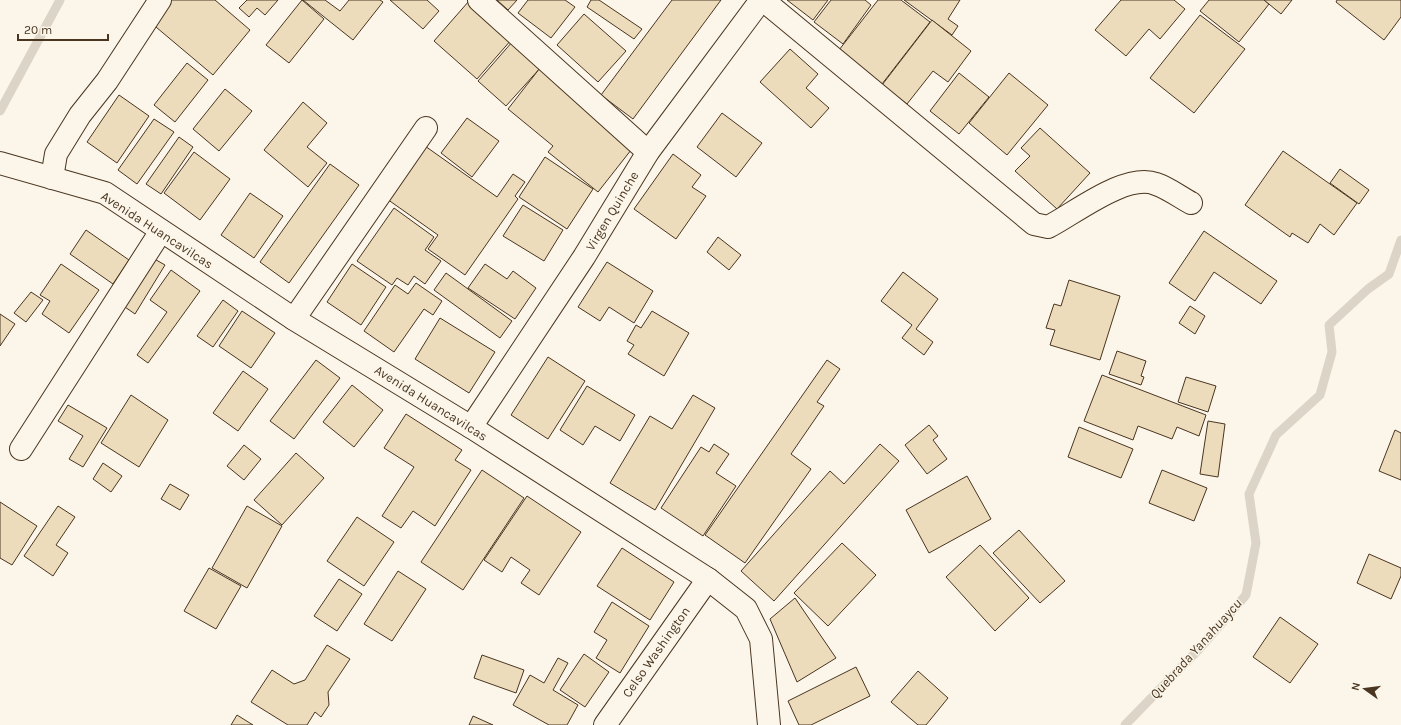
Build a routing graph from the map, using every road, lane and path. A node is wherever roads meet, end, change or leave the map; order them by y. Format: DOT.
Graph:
graph roads {
  1 [pos="160,0"];
  2 [pos="479,0"];
  3 [pos="762,0"];
  4 [pos="426,128"];
  5 [pos="648,152"];
  6 [pos="0,163"];
  7 [pos="52,178"];
  8 [pos="1191,204"];
  9 [pos="161,231"];
  10 [pos="294,319"];
  11 [pos="471,427"];
  12 [pos="21,449"];
  13 [pos="708,579"];
  14 [pos="605,725"];
  15 [pos="769,725"];
  1 -- 7 [label="street"];
  2 -- 5 [label="street"];
  3 -- 5 [label="street, Virgen Quinche"];
  3 -- 8 [label="street"];
  4 -- 10 [label="street"];
  5 -- 11 [label="street, Virgen Quinche"];
  6 -- 7 [label="street, Avenida Huancavilcas"];
  7 -- 9 [label="street, Avenida Huancavilcas"];
  9 -- 10 [label="street, Avenida Huancavilcas"];
  9 -- 12 [label="street"];
  10 -- 11 [label="street, Avenida Huancavilcas"];
  11 -- 13 [label="street, Avenida Huancavilcas"];
  13 -- 14 [label="street, Celso Washington"];
  13 -- 15 [label="street, Avenida Huancavilcas"];
}
